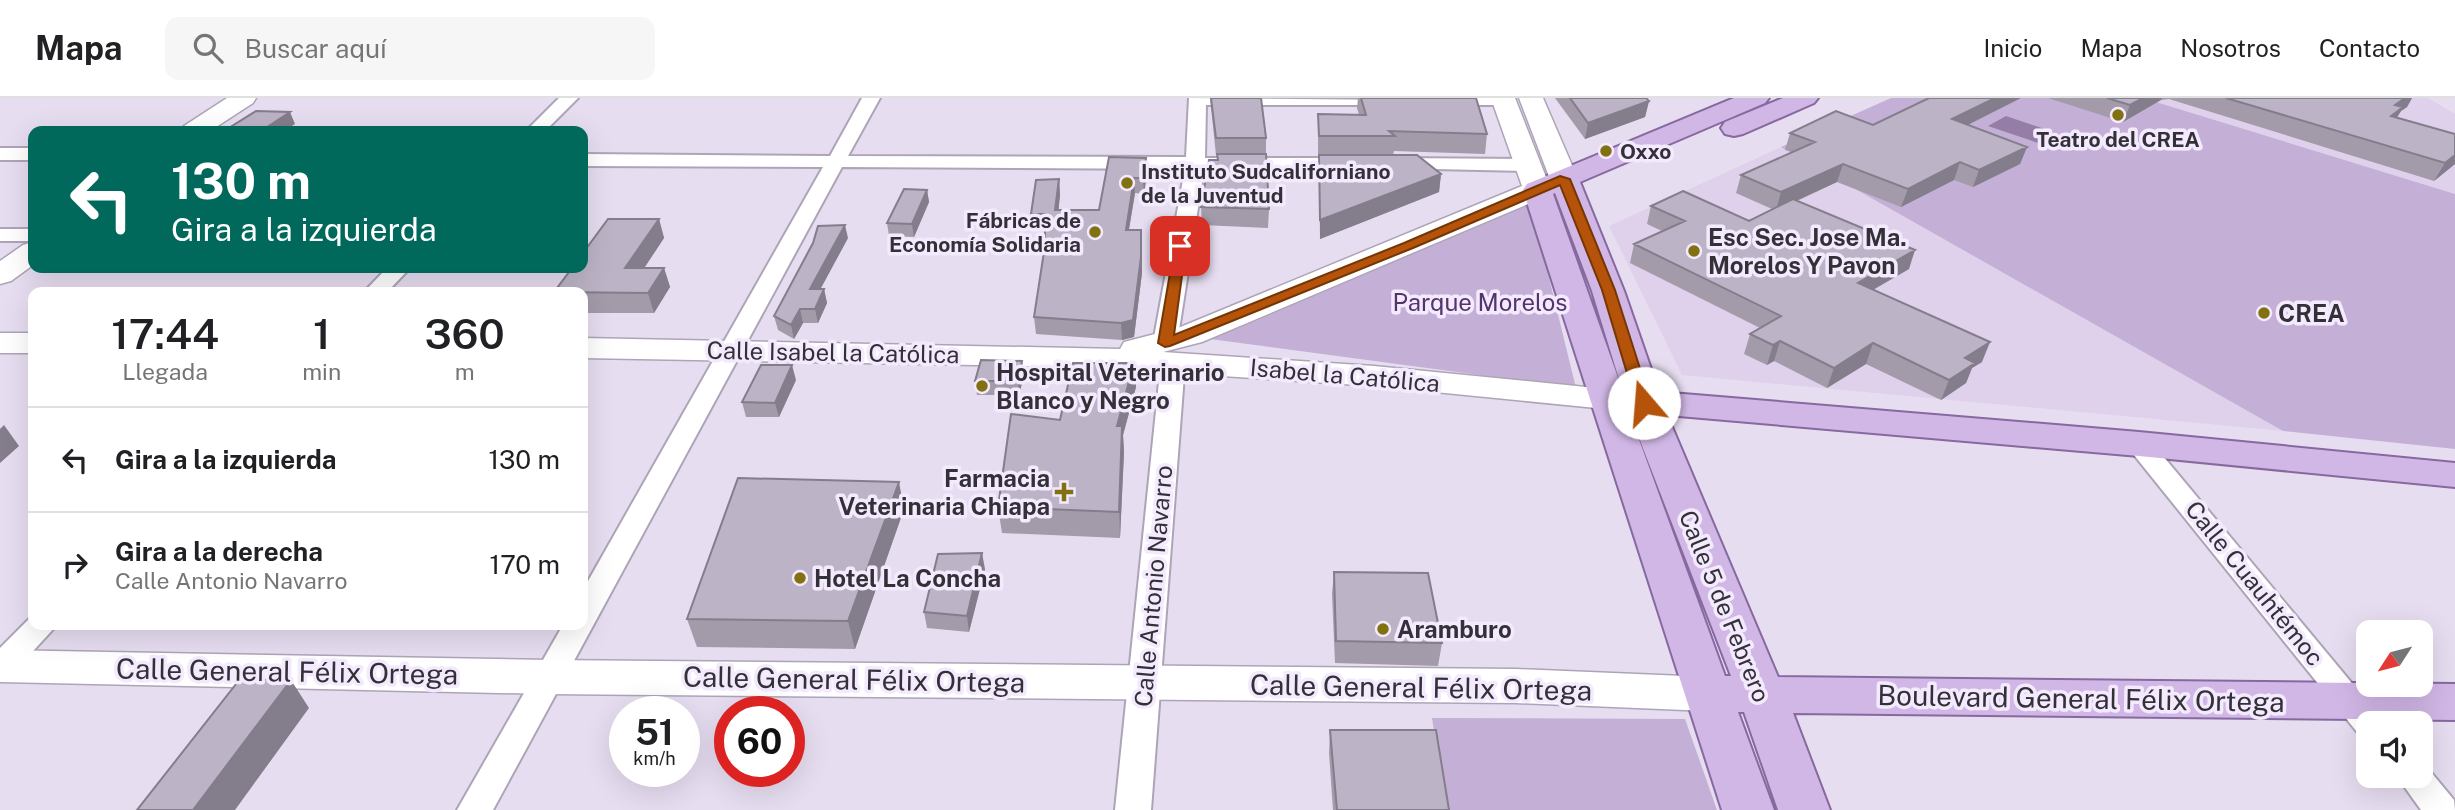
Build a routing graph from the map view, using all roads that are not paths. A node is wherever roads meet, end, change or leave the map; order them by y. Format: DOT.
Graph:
graph roads {
  1 [pos="244,98"];
  2 [pos="271,98"];
  3 [pos="569,98"];
  4 [pos="871,98"];
  5 [pos="1531,98"];
  6 [pos="1756,98"];
  7 [pos="1805,98"];
  8 [pos="1198,99"];
  9 [pos="1503,99"];
  10 [pos="201,126"];
  11 [pos="230,126"];
  12 [pos="540,126"];
  13 [pos="0,154"];
  14 [pos="28,155"];
  15 [pos="588,160"];
  16 [pos="835,162"];
  17 [pos="1195,164"];
  18 [pos="1548,188"];
  19 [pos="0,235"];
  20 [pos="28,235"];
  21 [pos="28,255"];
  22 [pos="394,273"];
  23 [pos="0,275"];
  24 [pos="380,287"];
  25 [pos="0,343"];
  26 [pos="28,343"];
  27 [pos="588,348"];
  28 [pos="731,349"];
  29 [pos="1169,352"];
  30 [pos="1084,357"];
  31 [pos="1625,401"];
  32 [pos="2139,444"];
  33 [pos="2455,475"];
  34 [pos="588,607"];
  35 [pos="38,630"];
  36 [pos="575,630"];
  37 [pos="0,666"];
  38 [pos="549,677"];
  39 [pos="1144,683"];
  40 [pos="1708,694"];
  41 [pos="1762,695"];
  42 [pos="2455,702"];
  43 [pos="2359,711"];
  44 [pos="2370,711"];
  45 [pos="2356,712"];
  46 [pos="2424,788"];
  47 [pos="475,810"];
  48 [pos="1133,810"];
  49 [pos="1748,810"];
  50 [pos="1804,810"];
  51 [pos="2442,810"];
  1 -- 10 [label="street"];
  2 -- 11 [label="street"];
  3 -- 12 [label="street"];
  4 -- 16 [label="street"];
  5 -- 18 [label="street"];
  6 -- 18 [label="main road"];
  7 -- 18 [label="main road"];
  8 -- 9 [label="street"];
  8 -- 17 [label="street, Calle Antonio Navarro"];
  9 -- 18 [label="street"];
  13 -- 14 [label="street"];
  15 -- 16 [label="street"];
  16 -- 17 [label="street"];
  16 -- 28 [label="street"];
  17 -- 18 [label="street"];
  17 -- 29 [label="street, Calle Antonio Navarro"];
  18 -- 29 [label="street"];
  18 -- 31 [label="main road"];
  19 -- 20 [label="street"];
  21 -- 23 [label="street"];
  22 -- 24 [label="street"];
  25 -- 26 [label="street"];
  27 -- 28 [label="street, Calle Isabel la Católica"];
  28 -- 30 [label="street, Calle Isabel la Católica"];
  28 -- 34 [label="street"];
  29 -- 30 [label="street, Isabel la Católica"];
  29 -- 31 [label="street, Isabel la Católica"];
  29 -- 39 [label="street, Calle Antonio Navarro"];
  31 -- 32 [label="main road"];
  31 -- 40 [label="main road, Calle 5 de Febrero"];
  31 -- 41 [label="main road, Calle 5 de Febrero"];
  32 -- 33 [label="main road"];
  32 -- 43 [label="street, Calle Cuauhtémoc"];
  35 -- 37 [label="street"];
  36 -- 38 [label="street"];
  37 -- 38 [label="street, Calle General Félix Ortega"];
  38 -- 39 [label="street, Calle General Félix Ortega"];
  38 -- 47 [label="street"];
  39 -- 40 [label="street, Calle General Félix Ortega"];
  39 -- 48 [label="street, Calle Antonio Navarro"];
  40 -- 41 [label="main road, Boulevard General Félix Ortega"];
  40 -- 49 [label="main road, Calle 5 de Febrero"];
  41 -- 45 [label="main road, Boulevard General Félix Ortega"];
  41 -- 50 [label="main road, Calle 5 de Febrero"];
  42 -- 44 [label="main road, Boulevard General Félix Ortega"];
  46 -- 51 [label="street"];
}
